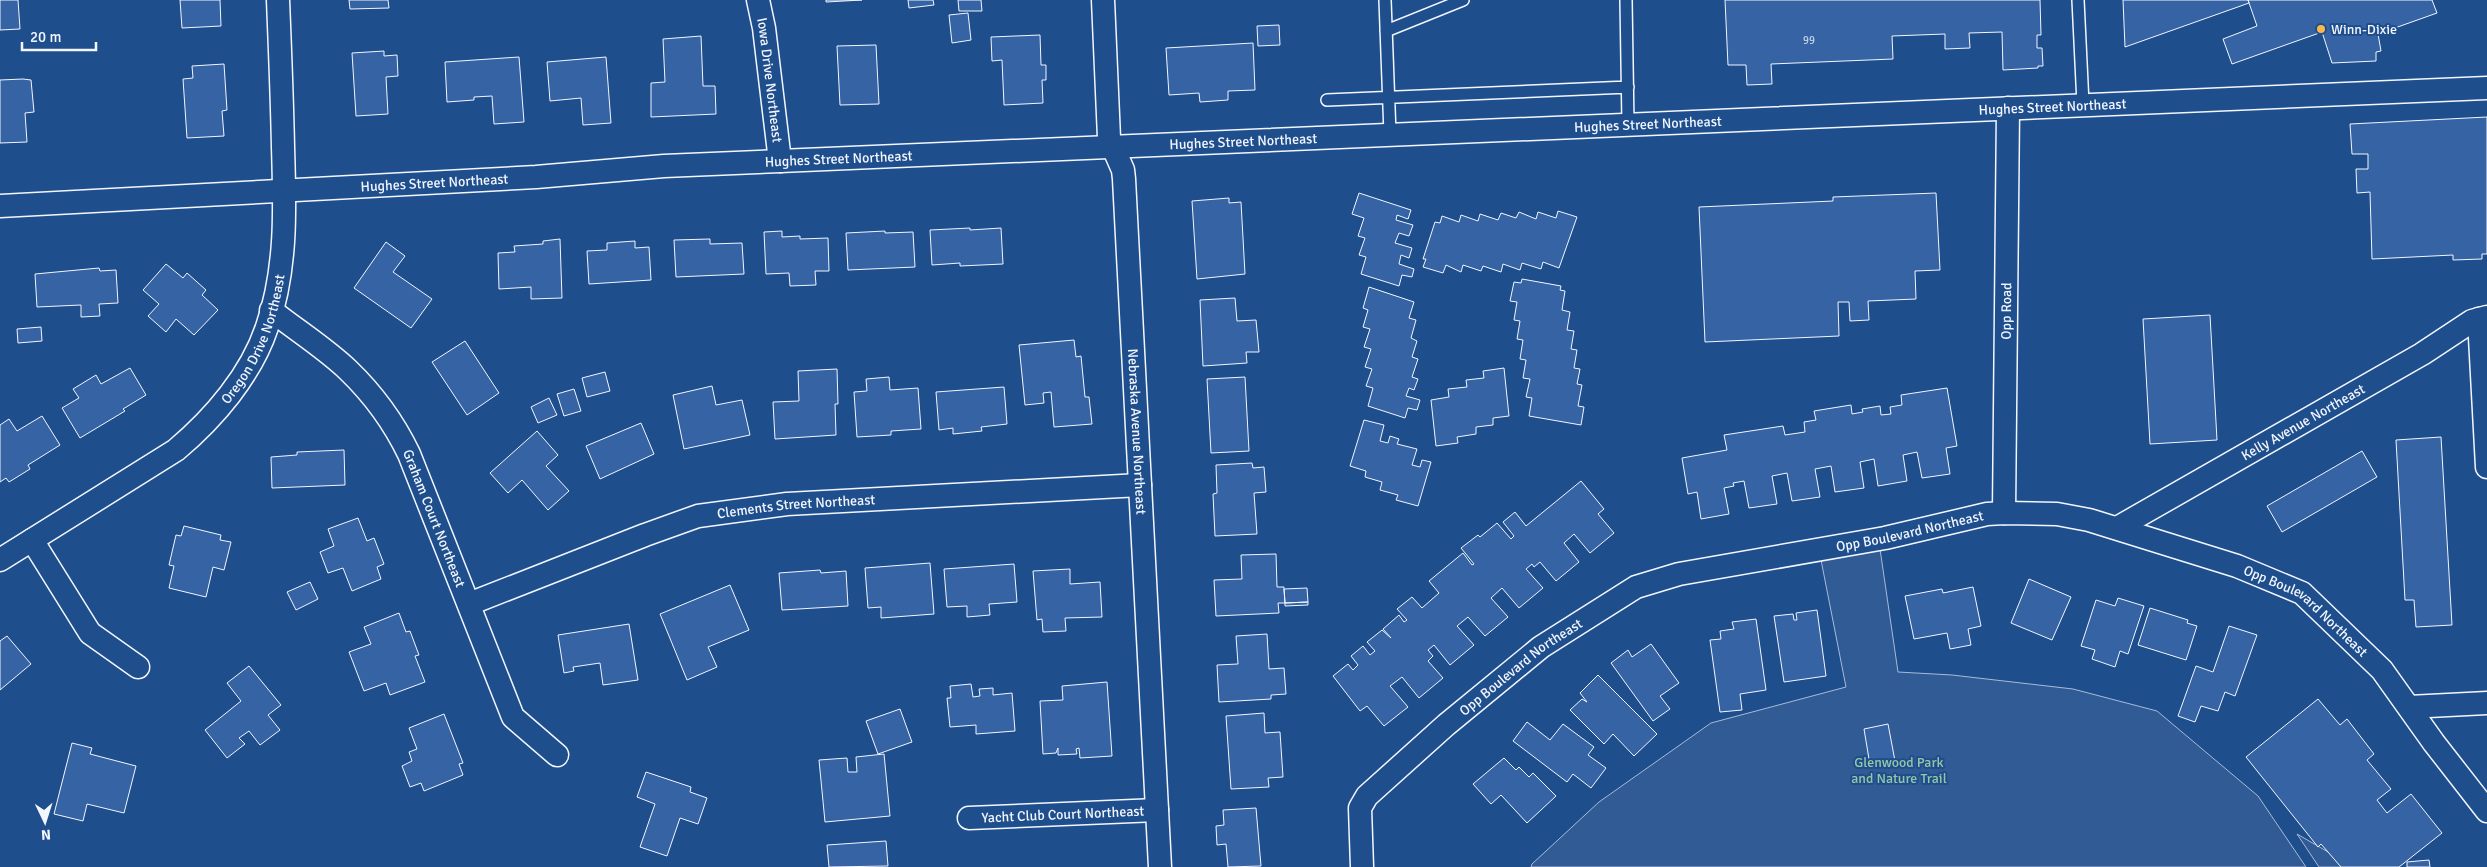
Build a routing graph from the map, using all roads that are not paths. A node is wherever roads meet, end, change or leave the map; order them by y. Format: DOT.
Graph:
graph roads {
  1 [pos="278,0"];
  2 [pos="758,0"];
  3 [pos="1103,0"];
  4 [pos="1385,0"];
  5 [pos="1463,0"];
  6 [pos="1626,0"];
  7 [pos="2078,0"];
  8 [pos="1386,31"];
  9 [pos="1628,87"];
  10 [pos="2487,88"];
  11 [pos="1389,97"];
  12 [pos="1327,100"];
  13 [pos="2083,104"];
  14 [pos="2008,108"];
  15 [pos="1628,124"];
  16 [pos="1390,134"];
  17 [pos="1113,146"];
  18 [pos="780,161"];
  19 [pos="284,192"];
  20 [pos="0,206"];
  21 [pos="271,310"];
  22 [pos="2483,318"];
  23 [pos="2487,467"];
  24 [pos="1140,485"];
  25 [pos="2004,514"];
  26 [pos="2116,528"];
  27 [pos="32,540"];
  28 [pos="0,560"];
  29 [pos="469,604"];
  30 [pos="138,667"];
  31 [pos="2487,702"];
  32 [pos="2409,707"];
  33 [pos="557,755"];
  34 [pos="1157,810"];
  35 [pos="2487,811"];
  36 [pos="969,818"];
  37 [pos="1160,867"];
  38 [pos="1362,867"];
  1 -- 19 [label="street, Oregon Drive Northeast"];
  2 -- 18 [label="street, Iowa Drive Northeast"];
  3 -- 17 [label="street, Nebraska Avenue Northeast"];
  4 -- 8 [label="lane"];
  5 -- 8 [label="lane"];
  6 -- 9 [label="lane"];
  7 -- 13 [label="lane"];
  8 -- 11 [label="lane"];
  9 -- 11 [label="lane"];
  9 -- 15 [label="lane"];
  10 -- 13 [label="street, Hughes Street Northeast"];
  11 -- 12 [label="lane"];
  11 -- 16 [label="lane"];
  13 -- 14 [label="street, Hughes Street Northeast"];
  14 -- 15 [label="street, Hughes Street Northeast"];
  14 -- 25 [label="street, Opp Road"];
  15 -- 16 [label="street, Hughes Street Northeast"];
  16 -- 17 [label="street, Hughes Street Northeast"];
  17 -- 18 [label="street, Hughes Street Northeast"];
  17 -- 24 [label="street, Nebraska Avenue Northeast"];
  18 -- 19 [label="street, Hughes Street Northeast"];
  19 -- 20 [label="street, Hughes Street Northeast"];
  19 -- 21 [label="street, Oregon Drive Northeast"];
  21 -- 27 [label="street, Oregon Drive Northeast"];
  21 -- 29 [label="street, Graham Court Northeast"];
  22 -- 23 [label="street"];
  22 -- 26 [label="street, Kelly Avenue Northeast"];
  24 -- 29 [label="street, Clements Street Northeast"];
  24 -- 34 [label="street, Nebraska Avenue Northeast"];
  25 -- 26 [label="street, Opp Boulevard Northeast"];
  25 -- 38 [label="street, Opp Boulevard Northeast"];
  26 -- 32 [label="street, Opp Boulevard Northeast"];
  27 -- 28 [label="street, Oregon Drive Northeast"];
  27 -- 30 [label="street"];
  29 -- 33 [label="street, Graham Court Northeast"];
  31 -- 32 [label="street"];
  32 -- 35 [label="street, Opp Boulevard Northeast"];
  34 -- 36 [label="street, Yacht Club Court Northeast"];
  34 -- 37 [label="street, Nebraska Avenue Northeast"];
}
